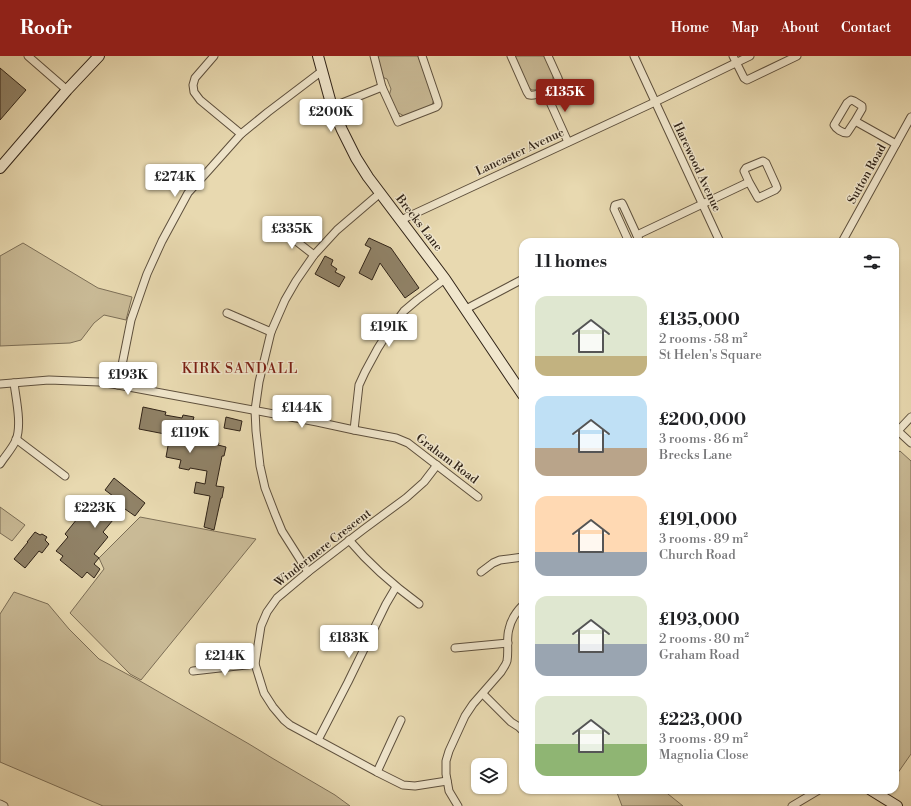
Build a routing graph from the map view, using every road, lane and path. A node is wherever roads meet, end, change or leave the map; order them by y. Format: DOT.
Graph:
graph roads {
  1 [pos="28,56"];
  2 [pos="99,56"];
  3 [pos="214,56"];
  4 [pos="318,56"];
  5 [pos="374,56"];
  6 [pos="422,56"];
  7 [pos="511,56"];
  8 [pos="548,56"];
  9 [pos="634,56"];
  10 [pos="750,56"];
  11 [pos="797,56"];
  12 [pos="734,59"];
  13 [pos="322,71"];
  14 [pos="382,87"];
  15 [pos="67,90"];
  16 [pos="545,91"];
  17 [pos="655,102"];
  18 [pos="332,107"];
  19 [pos="911,117"];
  20 [pos="855,121"];
  21 [pos="241,134"];
  22 [pos="568,142"];
  23 [pos="896,144"];
  24 [pos="0,168"];
  25 [pos="749,182"];
  26 [pos="379,194"];
  27 [pos="702,204"];
  28 [pos="401,220"];
  29 [pos="282,230"];
  30 [pos="627,238"];
  31 [pos="639,238"];
  32 [pos="641,238"];
  33 [pos="718,238"];
  34 [pos="844,238"];
  35 [pos="314,255"];
  36 [pos="445,279"];
  37 [pos="519,282"];
  38 [pos="466,309"];
  39 [pos="227,313"];
  40 [pos="271,332"];
  41 [pos="14,383"];
  42 [pos="0,384"];
  43 [pos="118,384"];
  44 [pos="519,389"];
  45 [pos="255,410"];
  46 [pos="911,417"];
  47 [pos="354,430"];
  48 [pos="899,430"];
  49 [pos="899,434"];
  50 [pos="16,439"];
  51 [pos="911,443"];
  52 [pos="0,464"];
  53 [pos="437,465"];
  54 [pos="65,476"];
  55 [pos="478,497"];
  56 [pos="349,540"];
  57 [pos="519,557"];
  58 [pos="308,572"];
  59 [pos="481,572"];
  60 [pos="396,587"];
  61 [pos="419,604"];
  62 [pos="519,609"];
  63 [pos="508,643"];
  64 [pos="455,648"];
  65 [pos="255,664"];
  66 [pos="193,671"];
  67 [pos="483,694"];
  68 [pos="401,720"];
  69 [pos="519,727"];
  70 [pos="318,740"];
  71 [pos="377,772"];
  72 [pos="447,781"];
  73 [pos="812,794"];
  74 [pos="878,794"];
  75 [pos="0,804"];
  76 [pos="4,806"];
  77 [pos="458,806"];
  78 [pos="792,806"];
  79 [pos="897,806"];
  1 -- 15 [label="street"];
  2 -- 15 [label="street"];
  3 -- 21 [label="street"];
  4 -- 13 [label="street, Brecks Lane"];
  5 -- 14 [label="street"];
  6 -- 14 [label="street"];
  7 -- 16 [label="street"];
  8 -- 16 [label="street"];
  9 -- 17 [label="street, Harewood Avenue"];
  10 -- 12 [label="street, Lancaster Avenue"];
  11 -- 12 [label="street"];
  12 -- 17 [label="street, Lancaster Avenue"];
  13 -- 18 [label="street, Brecks Lane"];
  13 -- 21 [label="street"];
  14 -- 18 [label="street"];
  15 -- 24 [label="street"];
  16 -- 22 [label="street"];
  17 -- 22 [label="street, Lancaster Avenue"];
  17 -- 27 [label="street, Harewood Avenue"];
  18 -- 26 [label="street, Brecks Lane"];
  19 -- 23 [label="street, Sutton Road"];
  20 -- 20 [label="street"];
  20 -- 23 [label="street"];
  21 -- 43 [label="street"];
  22 -- 28 [label="street, Lancaster Avenue"];
  23 -- 34 [label="street, Sutton Road"];
  25 -- 25 [label="street"];
  25 -- 27 [label="street"];
  26 -- 28 [label="street, Brecks Lane"];
  26 -- 35 [label="street"];
  27 -- 32 [label="street"];
  27 -- 33 [label="street, Harewood Avenue"];
  28 -- 36 [label="street, Brecks Lane"];
  29 -- 35 [label="street"];
  30 -- 31 [label="street"];
  35 -- 40 [label="street"];
  36 -- 38 [label="street, Brecks Lane"];
  36 -- 47 [label="street"];
  37 -- 38 [label="street"];
  38 -- 44 [label="street, Brecks Lane"];
  39 -- 40 [label="street"];
  40 -- 45 [label="street"];
  41 -- 42 [label="street, Graham Road"];
  41 -- 43 [label="street, Graham Road"];
  41 -- 50 [label="street"];
  43 -- 45 [label="street, Graham Road"];
  45 -- 47 [label="street, Graham Road"];
  45 -- 58 [label="street"];
  46 -- 48 [label="street"];
  47 -- 53 [label="street, Graham Road"];
  49 -- 51 [label="street"];
  50 -- 52 [label="street"];
  50 -- 54 [label="street"];
  53 -- 55 [label="street, Graham Road"];
  53 -- 56 [label="street, Windermere Crescent"];
  56 -- 58 [label="street, Windermere Crescent"];
  56 -- 60 [label="street"];
  57 -- 59 [label="street"];
  58 -- 65 [label="street, Windermere Crescent"];
  60 -- 61 [label="street"];
  60 -- 70 [label="street"];
  62 -- 63 [label="street"];
  63 -- 64 [label="street"];
  63 -- 67 [label="street"];
  65 -- 66 [label="street"];
  65 -- 70 [label="street, Windermere Crescent"];
  67 -- 69 [label="street"];
  67 -- 72 [label="street"];
  68 -- 71 [label="street"];
  70 -- 71 [label="street, Windermere Crescent"];
  71 -- 72 [label="street, Windermere Crescent"];
  72 -- 77 [label="street"];
  73 -- 78 [label="street"];
  74 -- 79 [label="street"];
  75 -- 76 [label="street"];
}
